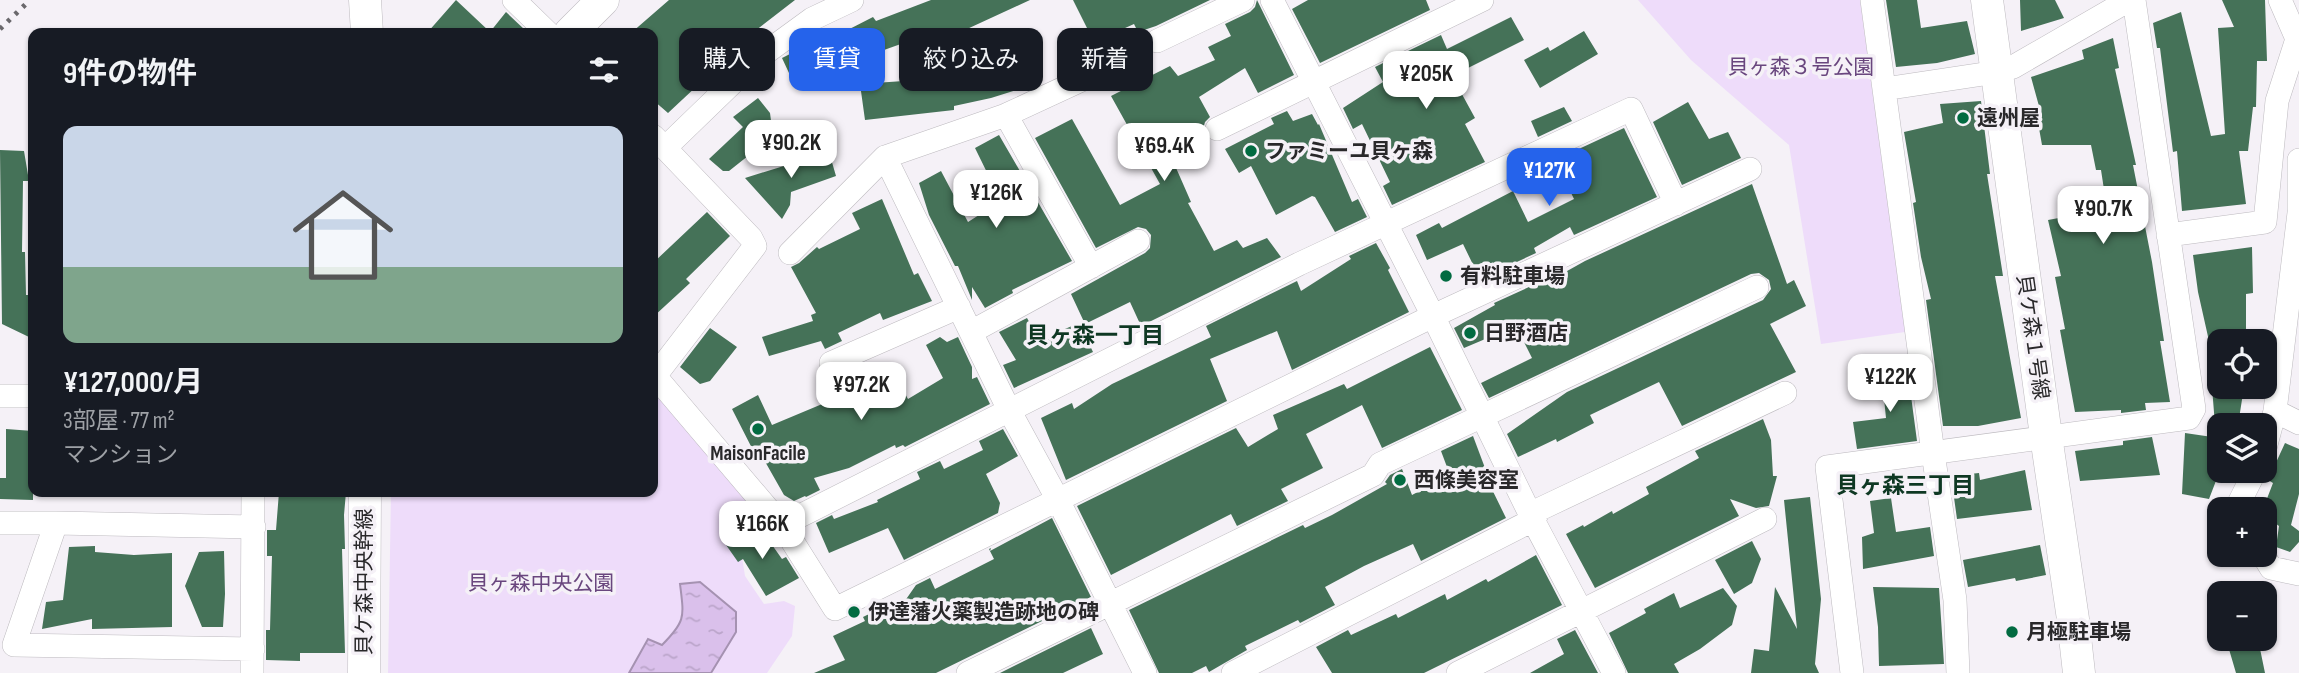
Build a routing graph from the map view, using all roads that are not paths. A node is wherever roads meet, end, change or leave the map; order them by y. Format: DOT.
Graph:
graph roads {
  1 [pos="365,0"];
  2 [pos="514,0"];
  3 [pos="603,0"];
  4 [pos="852,0"];
  5 [pos="1243,0"];
  6 [pos="1272,0"];
  7 [pos="1482,0"];
  8 [pos="1872,0"];
  9 [pos="1987,0"];
  10 [pos="2131,0"];
  11 [pos="2280,0"];
  12 [pos="367,28"];
  13 [pos="543,28"];
  14 [pos="575,28"];
  15 [pos="1157,41"];
  16 [pos="2298,43"];
  17 [pos="1997,72"];
  18 [pos="1313,81"];
  19 [pos="1884,89"];
  20 [pos="1059,91"];
  21 [pos="1006,116"];
  22 [pos="1217,129"];
  23 [pos="659,142"];
  24 [pos="885,157"];
  25 [pos="2299,160"];
  26 [pos="1750,169"];
  27 [pos="1676,204"];
  28 [pos="2299,211"];
  29 [pos="1385,223"];
  30 [pos="2168,236"];
  31 [pos="1138,241"];
  32 [pos="790,253"];
  33 [pos="1091,267"];
  34 [pos="1757,287"];
  35 [pos="959,307"];
  36 [pos="1433,316"];
  37 [pos="971,332"];
  38 [pos="831,363"];
  39 [pos="658,372"];
  40 [pos="658,380"];
  41 [pos="1785,393"];
  42 [pos="0,396"];
  43 [pos="28,397"];
  44 [pos="1009,410"];
  45 [pos="2275,411"];
  46 [pos="1481,417"];
  47 [pos="2299,423"];
  48 [pos="2046,436"];
  49 [pos="1933,453"];
  50 [pos="253,497"];
  51 [pos="365,497"];
  52 [pos="1058,500"];
  53 [pos="1765,519"];
  54 [pos="1533,520"];
  55 [pos="0,523"];
  56 [pos="56,523"];
  57 [pos="782,525"];
  58 [pos="254,527"];
  59 [pos="2270,567"];
  60 [pos="2299,574"];
  61 [pos="1111,603"];
  62 [pos="1582,610"];
  63 [pos="7,645"];
  64 [pos="253,649"];
  65 [pos="252,673"];
  66 [pos="364,673"];
  67 [pos="968,673"];
  68 [pos="1145,673"];
  69 [pos="1233,673"];
  70 [pos="1458,673"];
  71 [pos="1614,673"];
  72 [pos="1852,673"];
  73 [pos="1958,673"];
  74 [pos="2079,673"];
  1 -- 12 [label="street"];
  2 -- 13 [label="street"];
  3 -- 14 [label="street"];
  4 -- 23 [label="street"];
  5 -- 15 [label="street"];
  6 -- 18 [label="street"];
  7 -- 18 [label="street"];
  8 -- 19 [label="street"];
  9 -- 17 [label="street, 貝ケ森１号線"];
  10 -- 17 [label="street"];
  10 -- 30 [label="street"];
  11 -- 16 [label="street"];
  16 -- 30 [label="street"];
  17 -- 19 [label="street"];
  17 -- 48 [label="street, 貝ケ森１号線"];
  18 -- 22 [label="street"];
  18 -- 29 [label="street"];
  19 -- 49 [label="street"];
  20 -- 21 [label="street"];
  21 -- 24 [label="street"];
  21 -- 33 [label="street"];
  23 -- 39 [label="street"];
  24 -- 32 [label="street"];
  24 -- 35 [label="street"];
  25 -- 28 [label="street"];
  26 -- 27 [label="street"];
  27 -- 29 [label="street"];
  27 -- 36 [label="street"];
  28 -- 45 [label="street"];
  29 -- 36 [label="street"];
  29 -- 44 [label="street"];
  30 -- 48 [label="street"];
  31 -- 33 [label="street"];
  33 -- 37 [label="street"];
  34 -- 46 [label="street"];
  35 -- 37 [label="street"];
  35 -- 38 [label="street"];
  36 -- 46 [label="street"];
  36 -- 52 [label="street"];
  37 -- 44 [label="street"];
  40 -- 57 [label="street"];
  41 -- 54 [label="street"];
  42 -- 43 [label="street"];
  44 -- 52 [label="street"];
  44 -- 57 [label="street"];
  45 -- 47 [label="street"];
  46 -- 54 [label="street"];
  46 -- 61 [label="street"];
  48 -- 49 [label="street"];
  48 -- 74 [label="street, 貝ケ森１号線"];
  49 -- 72 [label="street"];
  49 -- 73 [label="street"];
  50 -- 58 [label="street"];
  51 -- 66 [label="street, 貝ケ森中央幹線"];
  52 -- 57 [label="street"];
  52 -- 61 [label="street"];
  53 -- 62 [label="street"];
  54 -- 62 [label="street"];
  54 -- 69 [label="street"];
  55 -- 56 [label="street"];
  56 -- 58 [label="street"];
  56 -- 63 [label="street"];
  58 -- 64 [label="street"];
  59 -- 60 [label="street"];
  61 -- 67 [label="street"];
  61 -- 68 [label="street"];
  62 -- 70 [label="street"];
  62 -- 71 [label="street"];
  63 -- 64 [label="street"];
  64 -- 65 [label="street"];
}
